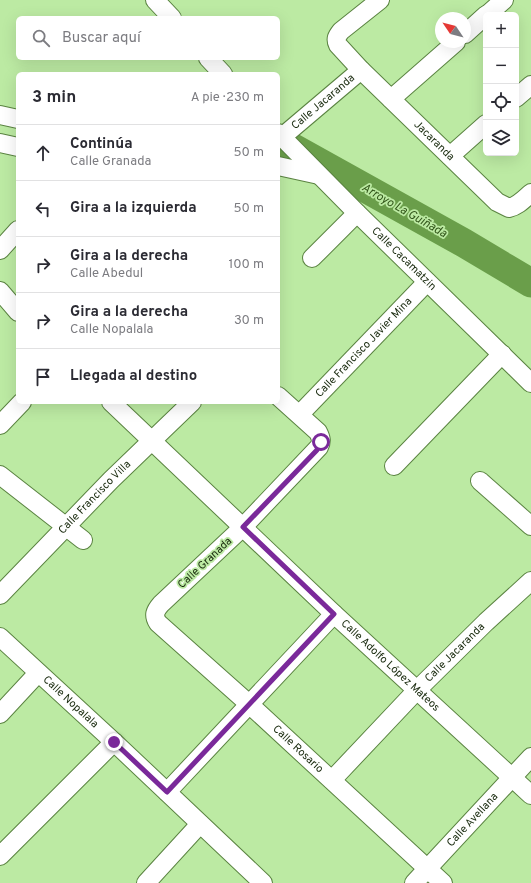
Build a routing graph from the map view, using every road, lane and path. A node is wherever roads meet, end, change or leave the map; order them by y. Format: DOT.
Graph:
graph roads {
  1 [pos="155,0"];
  2 [pos="504,0"];
  3 [pos="377,1"];
  4 [pos="490,12"];
  5 [pos="170,16"];
  6 [pos="483,18"];
  7 [pos="471,29"];
  8 [pos="449,48"];
  9 [pos="210,60"];
  10 [pos="361,70"];
  11 [pos="221,72"];
  12 [pos="531,85"];
  13 [pos="519,95"];
  14 [pos="391,99"];
  15 [pos="0,115"];
  16 [pos="16,119"];
  17 [pos="483,127"];
  18 [pos="282,137"];
  19 [pos="0,143"];
  20 [pos="16,147"];
  21 [pos="450,156"];
  22 [pos="280,166"];
  23 [pos="316,172"];
  24 [pos="531,193"];
  25 [pos="357,213"];
  26 [pos="16,232"];
  27 [pos="0,250"];
  28 [pos="312,258"];
  29 [pos="427,282"];
  30 [pos="0,291"];
  31 [pos="16,310"];
  32 [pos="502,354"];
  33 [pos="531,382"];
  34 [pos="280,398"];
  35 [pos="20,404"];
  36 [pos="113,404"];
  37 [pos="190,404"];
  38 [pos="300,414"];
  39 [pos="0,425"];
  40 [pos="151,441"];
  41 [pos="394,466"];
  42 [pos="0,475"];
  43 [pos="480,481"];
  44 [pos="531,526"];
  45 [pos="65,527"];
  46 [pos="243,527"];
  47 [pos="83,540"];
  48 [pos="531,581"];
  49 [pos="0,595"];
  50 [pos="154,614"];
  51 [pos="334,614"];
  52 [pos="0,637"];
  53 [pos="38,673"];
  54 [pos="417,690"];
  55 [pos="249,704"];
  56 [pos="0,714"];
  57 [pos="114,742"];
  58 [pos="531,757"];
  59 [pos="512,776"];
  60 [pos="332,780"];
  61 [pos="167,792"];
  62 [pos="531,794"];
  63 [pos="200,824"];
  64 [pos="0,856"];
  65 [pos="428,868"];
  66 [pos="146,883"];
  67 [pos="263,883"];
  68 [pos="414,883"];
  69 [pos="443,883"];
  1 -- 5 [label="street"];
  2 -- 4 [label="street"];
  3 -- 10 [label="street, Calle Jacaranda"];
  6 -- 7 [label="street"];
  8 -- 14 [label="street"];
  9 -- 11 [label="street"];
  10 -- 14 [label="street, Jacaranda"];
  10 -- 18 [label="street, Calle Jacaranda"];
  12 -- 13 [label="street"];
  14 -- 21 [label="street, Jacaranda"];
  15 -- 16 [label="street"];
  17 -- 21 [label="street"];
  18 -- 23 [label="street, Calle Cacamatzin"];
  19 -- 20 [label="street"];
  21 -- 24 [label="street, Jacaranda"];
  22 -- 23 [label="street"];
  23 -- 25 [label="street, Calle Cacamatzin"];
  25 -- 28 [label="street"];
  25 -- 29 [label="street, Calle Cacamatzin"];
  26 -- 27 [label="street"];
  29 -- 32 [label="street, Calle Cacamatzin"];
  29 -- 38 [label="street, Calle Francisco Javier Mina"];
  30 -- 31 [label="street"];
  32 -- 33 [label="street, Calle Cacamatzin"];
  32 -- 41 [label="street"];
  34 -- 38 [label="street"];
  35 -- 39 [label="street"];
  36 -- 40 [label="street, Calle Adolfo López Mateos"];
  37 -- 40 [label="street, Calle Francisco Villa"];
  38 -- 46 [label="street, Calle Granada"];
  40 -- 45 [label="street, Calle Francisco Villa"];
  40 -- 46 [label="street, Calle Adolfo López Mateos"];
  42 -- 45 [label="street"];
  43 -- 44 [label="street"];
  45 -- 47 [label="street"];
  45 -- 49 [label="street, Calle Francisco Villa"];
  46 -- 50 [label="street, Calle Granada"];
  46 -- 51 [label="street, Calle Adolfo López Mateos"];
  48 -- 54 [label="street, Calle Jacaranda"];
  50 -- 55 [label="street, Calle Rosario"];
  51 -- 54 [label="street, Calle Adolfo López Mateos"];
  51 -- 55 [label="street"];
  52 -- 53 [label="street, Calle Nopalala"];
  53 -- 56 [label="street"];
  53 -- 57 [label="street, Calle Nopalala"];
  54 -- 59 [label="street, Calle Adolfo López Mateos"];
  54 -- 60 [label="street, Calle Jacaranda"];
  55 -- 60 [label="street, Calle Rosario"];
  55 -- 61 [label="street"];
  57 -- 61 [label="street, Calle Nopalala"];
  57 -- 64 [label="street"];
  58 -- 59 [label="street, Calle Avellana"];
  59 -- 62 [label="street, Calle Adolfo López Mateos"];
  59 -- 65 [label="street, Calle Avellana"];
  60 -- 65 [label="street, Calle Rosario"];
  61 -- 63 [label="street, Calle Nopalala"];
  63 -- 66 [label="street"];
  63 -- 67 [label="street, Calle Nopalala"];
  65 -- 68 [label="street, Calle Avellana"];
  65 -- 69 [label="street, Calle Rosario"];
}
